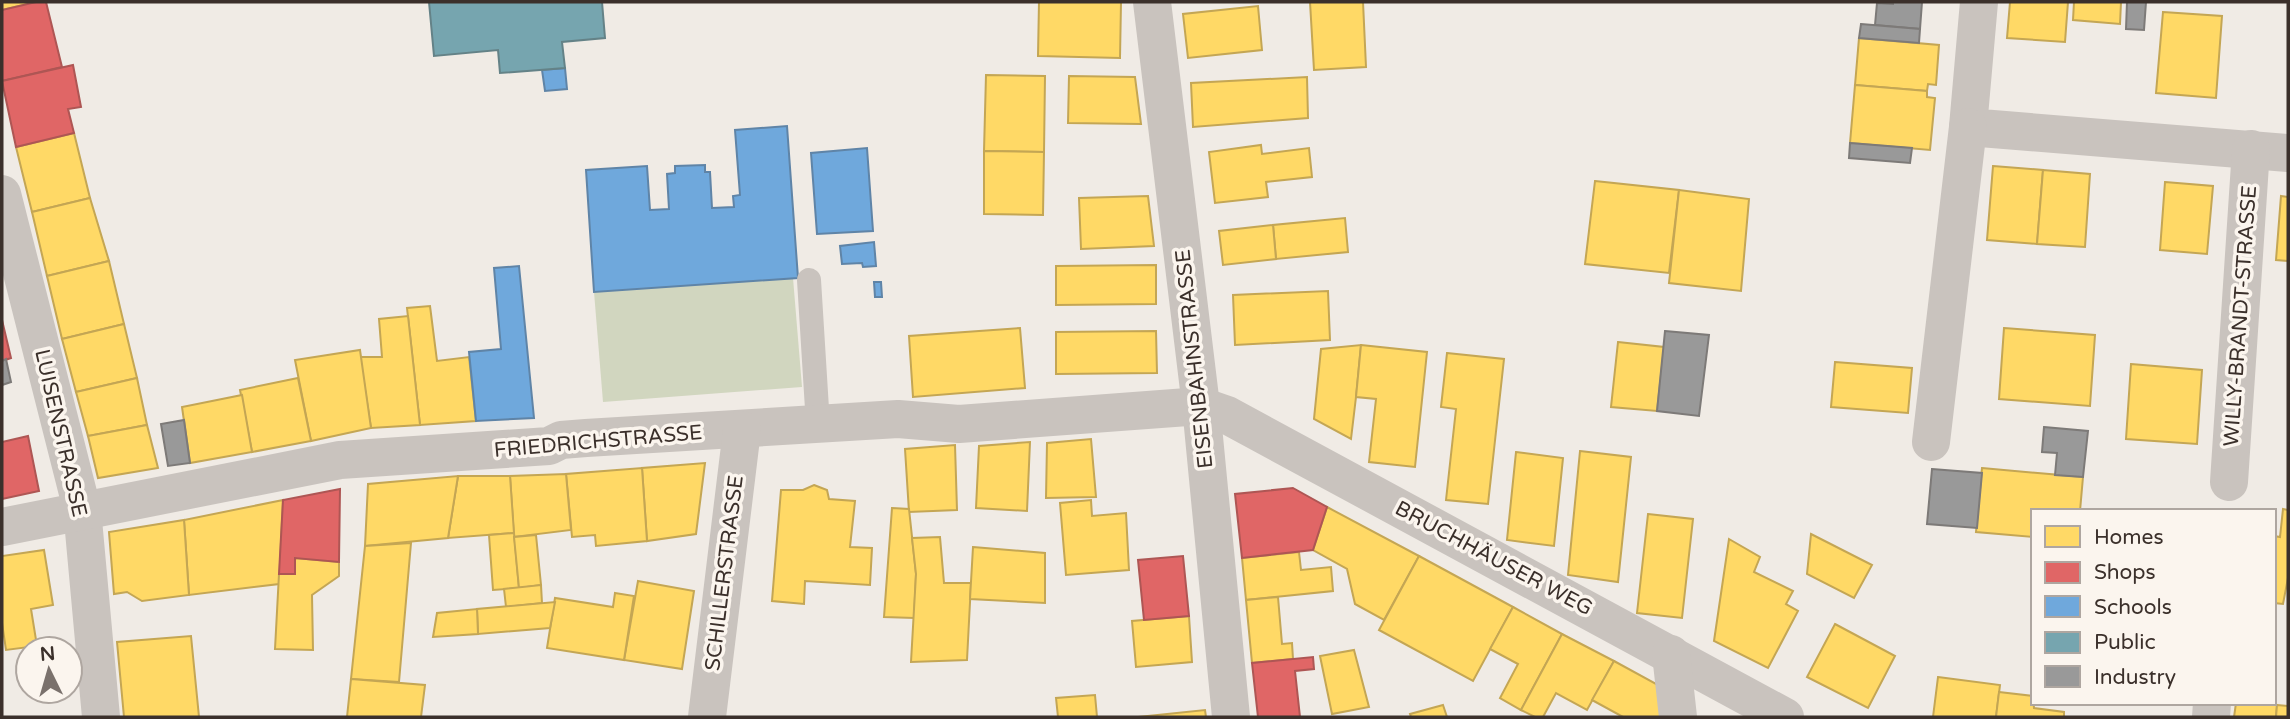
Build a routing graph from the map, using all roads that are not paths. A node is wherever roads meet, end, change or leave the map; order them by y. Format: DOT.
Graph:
graph roads {
  1 [pos="1152,2"];
  2 [pos="1979,2"];
  3 [pos="1968,127"];
  4 [pos="2251,149"];
  5 [pos="2288,153"];
  6 [pos="2,194"];
  7 [pos="809,280"];
  8 [pos="1200,406"];
  9 [pos="818,425"];
  10 [pos="742,430"];
  11 [pos="1931,442"];
  12 [pos="2229,482"];
  13 [pos="82,509"];
  14 [pos="2,527"];
  15 [pos="1671,654"];
  16 [pos="101,717"];
  17 [pos="707,717"];
  18 [pos="1231,717"];
  19 [pos="1678,717"];
  20 [pos="1785,717"];
  1 -- 8 [label="street, EISENBAHNSTRASSE"];
  2 -- 3 [label="street"];
  3 -- 4 [label="street"];
  3 -- 11 [label="street"];
  4 -- 5 [label="street"];
  4 -- 12 [label="street, WILLY-BRANDT-STRASSE"];
  6 -- 13 [label="street, LUISENSTRASSE"];
  7 -- 9 [label="lane"];
  8 -- 9 [label="street, FRIEDRICHSTRASSE"];
  8 -- 15 [label="street, BRUCHHÄUSER WEG"];
  8 -- 18 [label="street, EISENBAHNSTRASSE"];
  9 -- 10 [label="street, FRIEDRICHSTRASSE"];
  10 -- 13 [label="street, FRIEDRICHSTRASSE"];
  10 -- 17 [label="street, SCHILLERSTRASSE"];
  13 -- 14 [label="street, FRIEDRICHSTRASSE"];
  13 -- 16 [label="street, LUISENSTRASSE"];
  15 -- 19 [label="street"];
  15 -- 20 [label="street, BRUCHHÄUSER WEG"];
}
